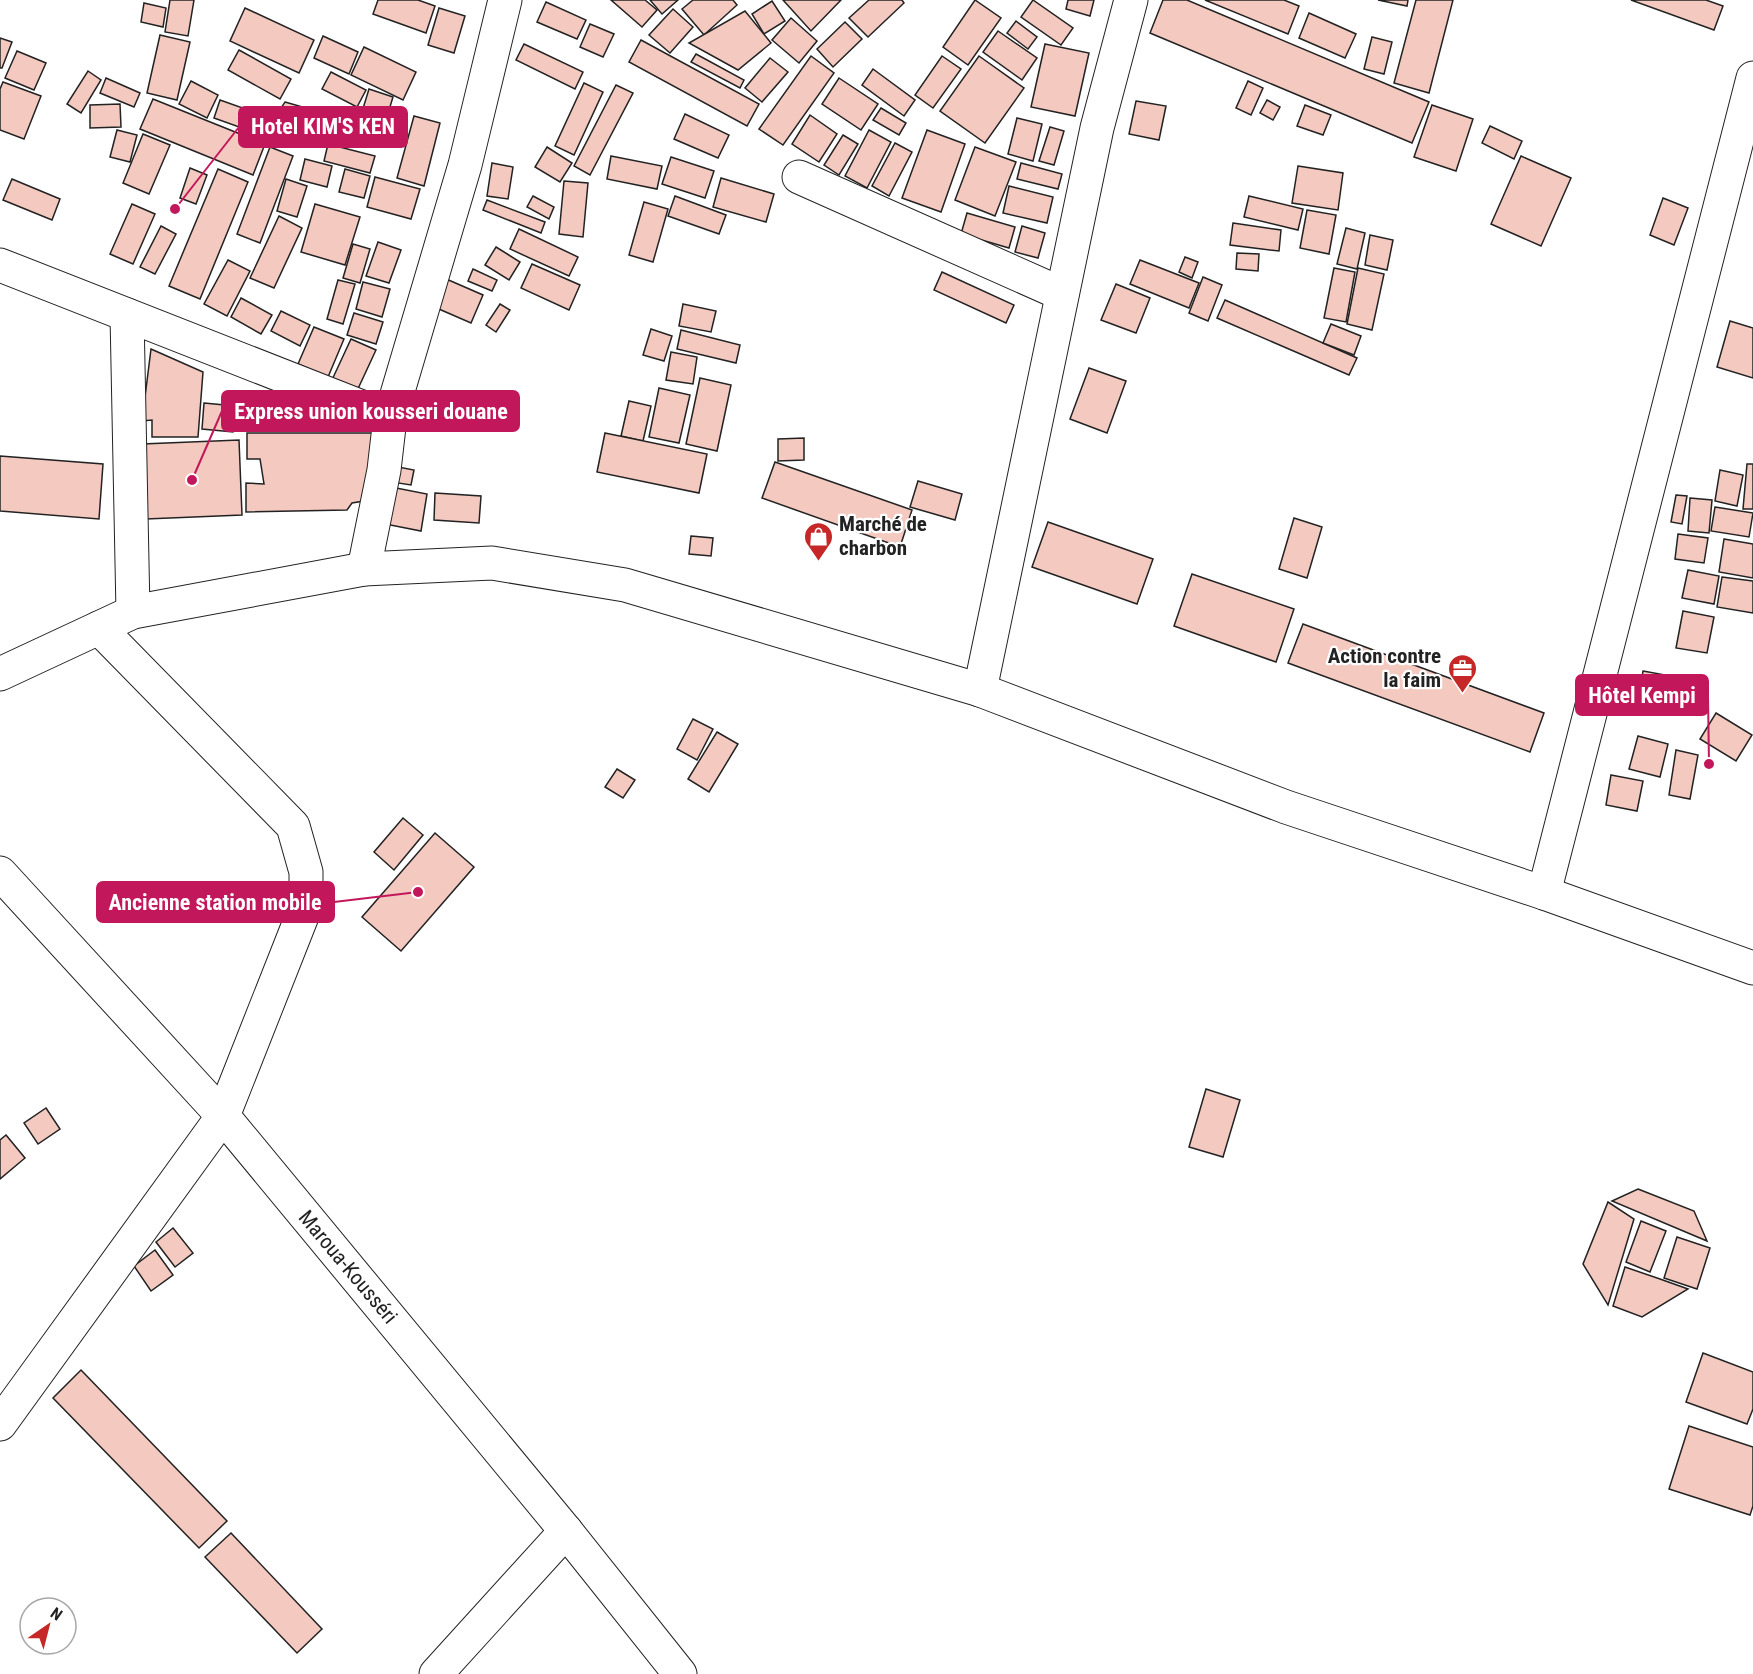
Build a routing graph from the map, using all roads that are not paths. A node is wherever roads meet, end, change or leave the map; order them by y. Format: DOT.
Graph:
graph roads {
  1 [pos="505,0"];
  2 [pos="1131,0"];
  3 [pos="1753,78"];
  4 [pos="799,177"];
  5 [pos="0,265"];
  6 [pos="1062,294"];
  7 [pos="127,315"];
  8 [pos="390,418"];
  9 [pos="364,569"];
  10 [pos="134,612"];
  11 [pos="99,628"];
  12 [pos="0,675"];
  13 [pos="980,690"];
  14 [pos="0,873"];
  15 [pos="1544,892"];
  16 [pos="1753,968"];
  17 [pos="223,1116"];
  18 [pos="0,1424"];
  19 [pos="566,1531"];
  20 [pos="436,1674"];
  21 [pos="680,1674"];
  1 -- 8 [label="main road"];
  2 -- 6 [label="main road"];
  3 -- 15 [label="main road"];
  4 -- 6 [label="main road"];
  5 -- 7 [label="main road"];
  6 -- 13 [label="main road"];
  7 -- 8 [label="main road"];
  7 -- 10 [label="main road"];
  8 -- 9 [label="main road"];
  9 -- 10 [label="main road"];
  9 -- 13 [label="main road"];
  10 -- 11 [label="main road"];
  11 -- 12 [label="main road"];
  11 -- 17 [label="main road"];
  13 -- 15 [label="main road"];
  14 -- 17 [label="main road, Maroua-Kousséri"];
  15 -- 16 [label="main road"];
  17 -- 18 [label="main road"];
  17 -- 19 [label="main road, Maroua-Kousséri"];
  19 -- 20 [label="main road"];
  19 -- 21 [label="main road, Maroua-Kousséri"];
}
